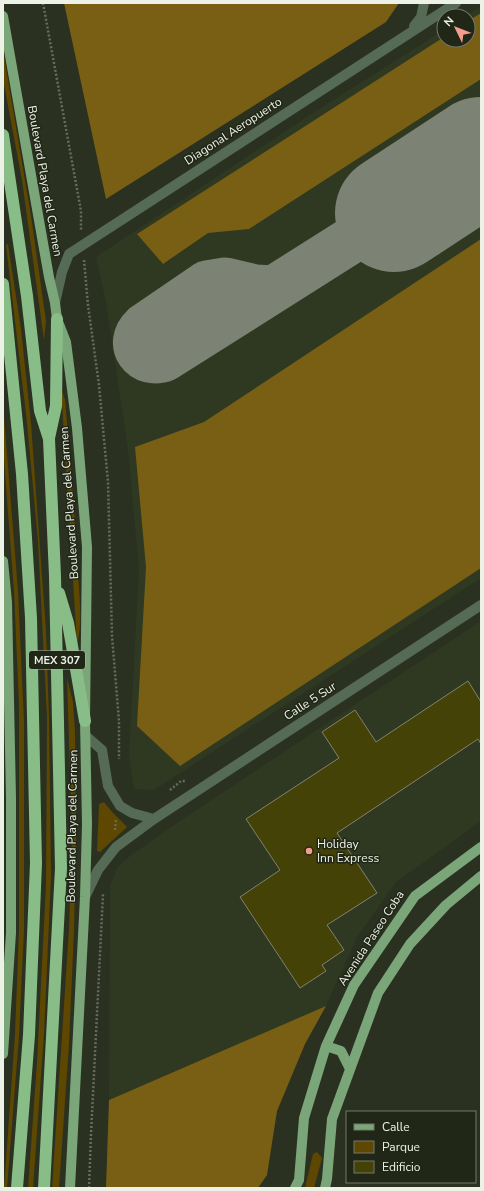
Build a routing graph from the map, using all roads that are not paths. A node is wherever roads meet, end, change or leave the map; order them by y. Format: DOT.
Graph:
graph roads {
  1 [pos="424,3"];
  2 [pos="456,3"];
  3 [pos="3,16"];
  4 [pos="408,34"];
  5 [pos="3,135"];
  6 [pos="3,284"];
  7 [pos="55,304"];
  8 [pos="57,319"];
  9 [pos="48,439"];
  10 [pos="3,561"];
  11 [pos="55,576"];
  12 [pos="481,605"];
  13 [pos="85,721"];
  14 [pos="86,736"];
  15 [pos="154,819"];
  16 [pos="481,847"];
  17 [pos="481,876"];
  18 [pos="85,897"];
  19 [pos="7,933"];
  20 [pos="326,1046"];
  21 [pos="3,1054"];
  22 [pos="350,1069"];
  23 [pos="17,1188"];
  24 [pos="44,1188"];
  25 [pos="70,1188"];
  26 [pos="295,1188"];
  27 [pos="325,1188"];
  1 -- 4 [label="street"];
  2 -- 4 [label="street, Diagonal Aeropuerto"];
  3 -- 7 [label="main road, Boulevard Playa del Carmen"];
  4 -- 7 [label="street, Diagonal Aeropuerto"];
  5 -- 9 [label="highway, MEX 307"];
  6 -- 23 [label="highway, MEX 307"];
  7 -- 8 [label="main road, Boulevard Playa del Carmen"];
  8 -- 9 [label="highway"];
  8 -- 13 [label="main road, Boulevard Playa del Carmen"];
  9 -- 11 [label="highway, MEX 307"];
  10 -- 19 [label="main road"];
  11 -- 13 [label="highway"];
  11 -- 24 [label="highway, MEX 307"];
  12 -- 15 [label="street, Calle 5 Sur"];
  13 -- 14 [label="main road, Boulevard Playa del Carmen"];
  14 -- 15 [label="street"];
  14 -- 18 [label="main road, Boulevard Playa del Carmen"];
  15 -- 18 [label="street, Calle 5 Sur"];
  16 -- 20 [label="main road, Avenida Paseo Coba"];
  17 -- 22 [label="main road"];
  18 -- 25 [label="main road, Boulevard Playa del Carmen"];
  19 -- 21 [label="main road"];
  20 -- 22 [label="main road"];
  20 -- 26 [label="main road, Avenida Paseo Coba"];
  22 -- 27 [label="main road"];
}
